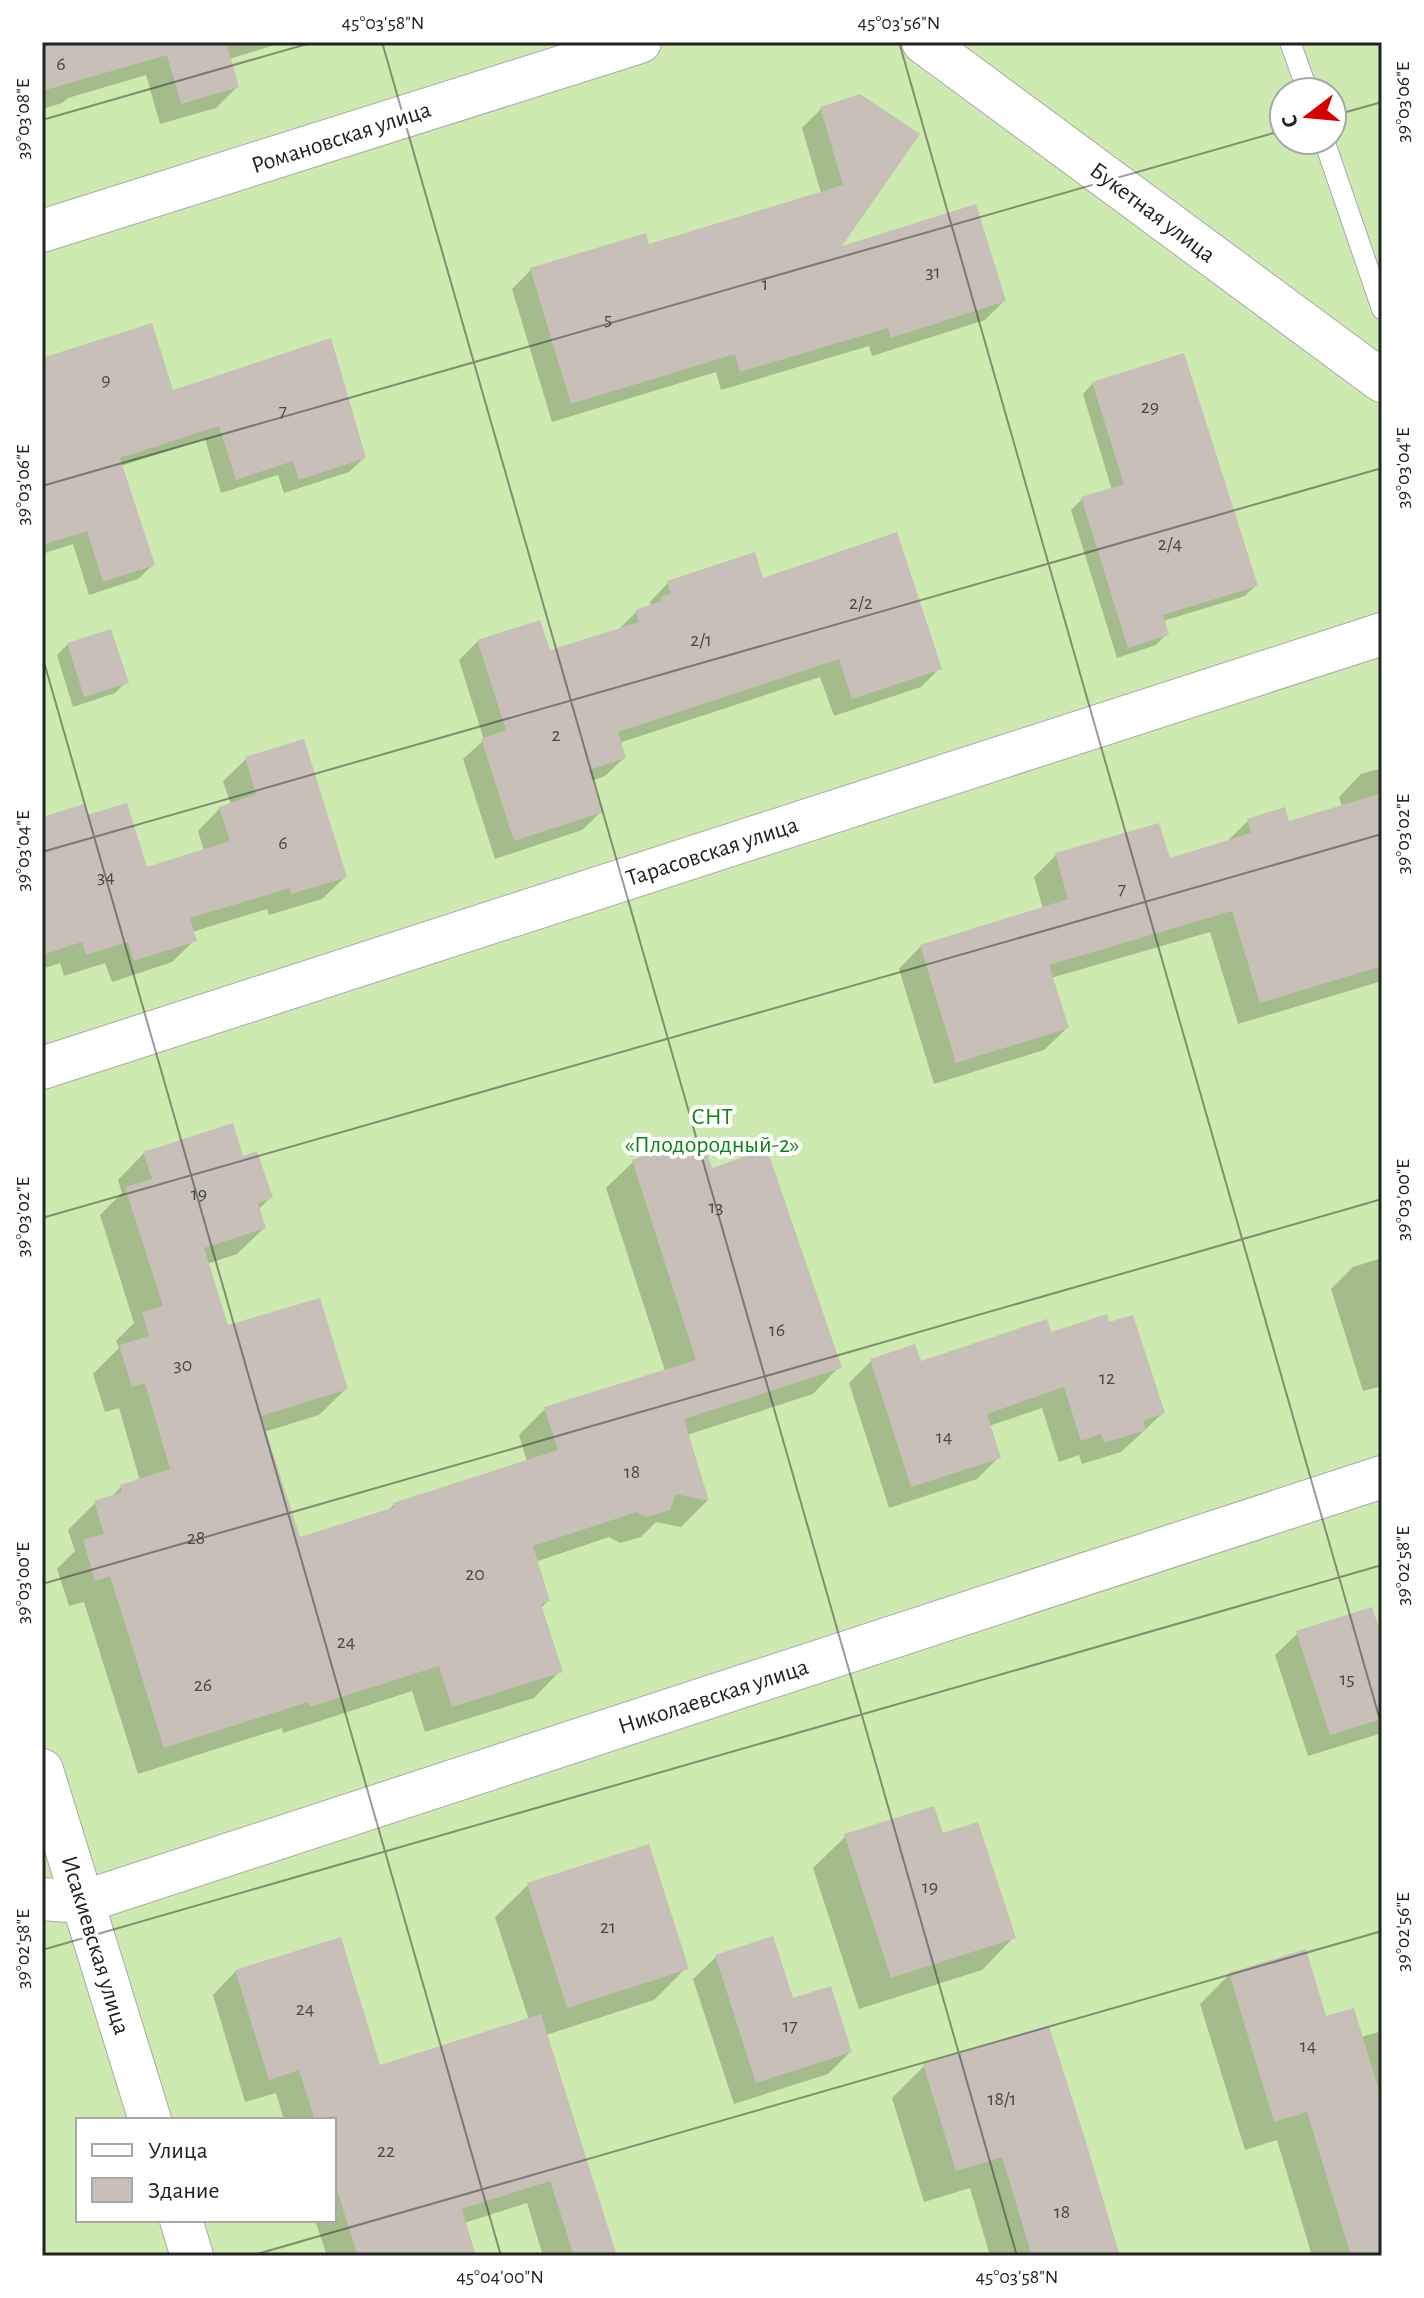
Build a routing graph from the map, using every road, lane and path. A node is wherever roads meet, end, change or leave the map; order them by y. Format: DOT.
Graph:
graph roads {
  1 [pos="640,42"];
  2 [pos="923,42"];
  3 [pos="1290,42"];
  4 [pos="1302,76"];
  5 [pos="1329,156"];
  6 [pos="42,231"];
  7 [pos="1382,309"];
  8 [pos="1382,381"];
  9 [pos="1382,634"];
  10 [pos="42,1068"];
  11 [pos="1382,1477"];
  12 [pos="42,1770"];
  13 [pos="42,1899"];
  14 [pos="83,1902"];
  15 [pos="149,2118"];
  16 [pos="182,2222"];
  17 [pos="192,2256"];
  1 -- 6 [label="street, Романовская улица"];
  2 -- 8 [label="street, Букетная улица"];
  3 -- 4 [label="lane"];
  5 -- 7 [label="lane"];
  9 -- 10 [label="street, Тарасовская улица"];
  11 -- 14 [label="street, Николаевская улица"];
  12 -- 14 [label="street, Исакиевская улица"];
  13 -- 14 [label="street, Николаевская улица"];
  14 -- 15 [label="street, Исакиевская улица"];
  16 -- 17 [label="street"];
}
